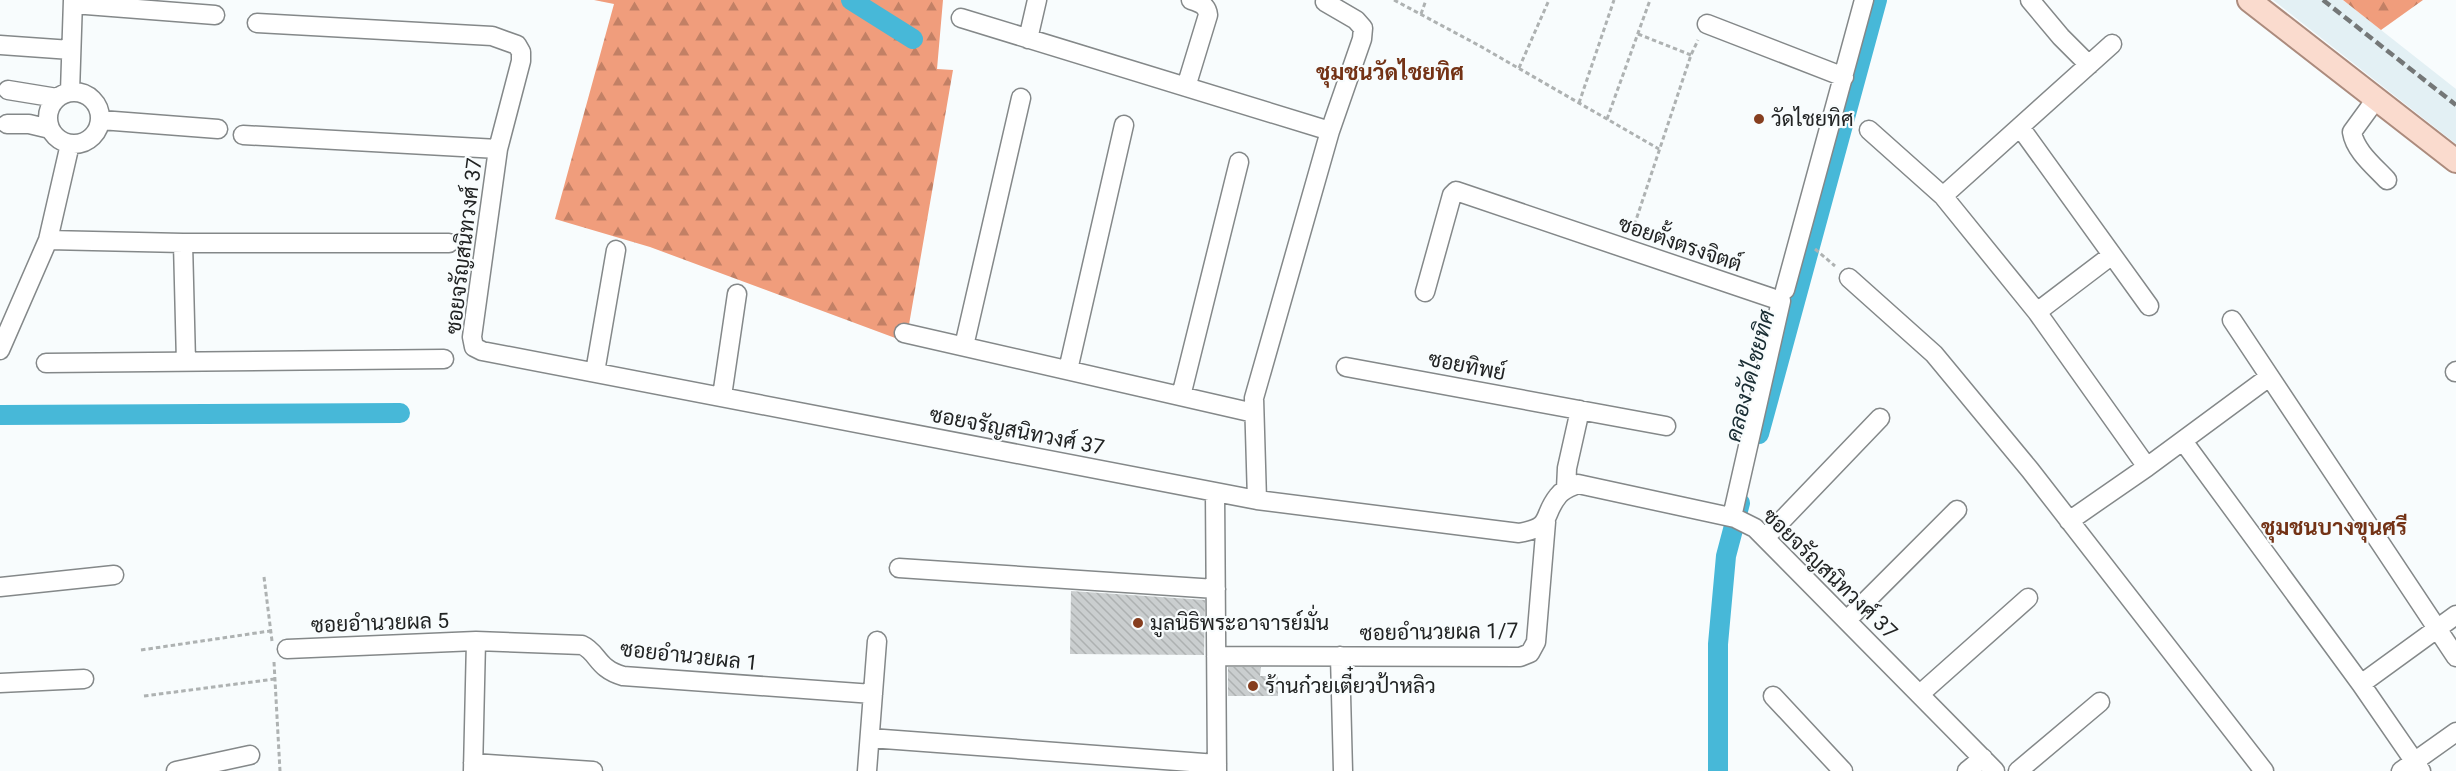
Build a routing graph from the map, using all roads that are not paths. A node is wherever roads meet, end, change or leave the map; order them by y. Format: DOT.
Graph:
graph roads {
  1 [pos="1037,0"];
  2 [pos="1191,0"];
  3 [pos="1864,0"];
  4 [pos="2030,0"];
  5 [pos="2249,0"];
  6 [pos="73,2"];
  7 [pos="1325,2"];
  8 [pos="215,15"];
  9 [pos="961,18"];
  10 [pos="257,23"];
  11 [pos="1707,24"];
  12 [pos="1028,39"];
  13 [pos="2112,44"];
  14 [pos="0,45"];
  15 [pos="71,50"];
  16 [pos="2089,65"];
  17 [pos="1844,77"];
  18 [pos="1186,87"];
  19 [pos="8,90"];
  20 [pos="63,95"];
  21 [pos="1021,98"];
  22 [pos="2376,99"];
  23 [pos="101,120"];
  24 [pos="7,124"];
  25 [pos="1124,125"];
  26 [pos="2020,128"];
  27 [pos="50,129"];
  28 [pos="218,129"];
  29 [pos="1869,130"];
  30 [pos="1330,131"];
  31 [pos="243,135"];
  32 [pos="70,144"];
  33 [pos="498,149"];
  34 [pos="2456,161"];
  35 [pos="1239,162"];
  36 [pos="2387,180"];
  37 [pos="1943,196"];
  38 [pos="48,240"];
  39 [pos="183,243"];
  40 [pos="449,243"];
  41 [pos="616,250"];
  42 [pos="2112,255"];
  43 [pos="1849,279"];
  44 [pos="1785,290"];
  45 [pos="1425,292"];
  46 [pos="737,294"];
  47 [pos="2149,306"];
  48 [pos="2037,312"];
  49 [pos="2232,320"];
  50 [pos="903,333"];
  51 [pos="964,346"];
  52 [pos="0,350"];
  53 [pos="444,359"];
  54 [pos="186,362"];
  55 [pos="46,363"];
  56 [pos="1346,367"];
  57 [pos="1068,370"];
  58 [pos="595,372"];
  59 [pos="2269,376"];
  60 [pos="722,396"];
  61 [pos="1181,396"];
  62 [pos="1580,410"];
  63 [pos="1254,413"];
  64 [pos="1880,418"];
  65 [pos="1666,426"];
  66 [pos="2182,441"];
  67 [pos="2147,467"];
  68 [pos="1566,489"];
  69 [pos="1215,492"];
  70 [pos="1257,501"];
  71 [pos="1957,510"];
  72 [pos="1733,517"];
  73 [pos="2069,520"];
  74 [pos="1546,522"];
  75 [pos="1760,533"];
  76 [pos="899,568"];
  77 [pos="114,575"];
  78 [pos="0,587"];
  79 [pos="1216,589"];
  80 [pos="2028,598"];
  81 [pos="2456,615"];
  82 [pos="1847,620"];
  83 [pos="2437,628"];
  84 [pos="476,641"];
  85 [pos="877,641"];
  86 [pos="277,651"];
  87 [pos="1216,656"];
  88 [pos="1340,656"];
  89 [pos="2456,657"];
  90 [pos="84,680"];
  91 [pos="0,683"];
  92 [pos="2361,684"];
  93 [pos="873,694"];
  94 [pos="1920,694"];
  95 [pos="1773,696"];
  96 [pos="2100,702"];
  97 [pos="2456,732"];
  98 [pos="870,738"];
  99 [pos="250,755"];
  100 [pos="1989,764"];
  101 [pos="473,767"];
  102 [pos="1217,768"];
  103 [pos="2412,768"];
  104 [pos="176,771"];
  105 [pos="593,771"];
  106 [pos="867,771"];
  107 [pos="1343,771"];
  108 [pos="1843,771"];
  109 [pos="1967,771"];
  110 [pos="2018,771"];
  111 [pos="2264,771"];
  1 -- 12 [label="street"];
  2 -- 18 [label="street"];
  3 -- 17 [label="street"];
  4 -- 16 [label="street"];
  5 -- 22 [label="main road"];
  6 -- 8 [label="street"];
  6 -- 15 [label="street"];
  7 -- 30 [label="street"];
  9 -- 12 [label="street"];
  10 -- 33 [label="street, ซอยจรัญสนิทวงศ์ 37"];
  11 -- 17 [label="street"];
  12 -- 18 [label="street"];
  13 -- 16 [label="street"];
  14 -- 15 [label="street"];
  15 -- 20 [label="street"];
  16 -- 26 [label="street"];
  17 -- 44 [label="street"];
  18 -- 30 [label="street"];
  19 -- 20 [label="street"];
  20 -- 23 [label="street"];
  20 -- 27 [label="street"];
  21 -- 51 [label="street"];
  22 -- 34 [label="main road"];
  22 -- 36 [label="street"];
  23 -- 28 [label="street"];
  23 -- 32 [label="street"];
  24 -- 27 [label="street"];
  25 -- 57 [label="street"];
  26 -- 37 [label="street"];
  26 -- 42 [label="street"];
  27 -- 32 [label="street"];
  29 -- 37 [label="street"];
  30 -- 63 [label="street"];
  31 -- 33 [label="street"];
  32 -- 38 [label="street"];
  33 -- 58 [label="street, ซอยจรัญสนิทวงศ์ 37"];
  35 -- 61 [label="street"];
  37 -- 48 [label="street"];
  38 -- 39 [label="street"];
  38 -- 52 [label="street"];
  39 -- 40 [label="street"];
  39 -- 54 [label="street"];
  41 -- 58 [label="street"];
  42 -- 47 [label="street"];
  42 -- 48 [label="street"];
  43 -- 73 [label="street"];
  45 -- 72 [label="street, ซอยตั้งตรงจิตต์"];
  46 -- 60 [label="street"];
  48 -- 67 [label="street"];
  49 -- 59 [label="street"];
  50 -- 51 [label="street"];
  51 -- 57 [label="street"];
  53 -- 54 [label="street"];
  54 -- 55 [label="street"];
  56 -- 62 [label="street, ซอยทิพย์"];
  57 -- 61 [label="street"];
  58 -- 60 [label="street, ซอยจรัญสนิทวงศ์ 37"];
  59 -- 66 [label="street"];
  59 -- 83 [label="street"];
  60 -- 69 [label="street, ซอยจรัญสนิทวงศ์ 37"];
  61 -- 63 [label="street"];
  62 -- 65 [label="street, ซอยทิพย์"];
  62 -- 68 [label="street"];
  63 -- 70 [label="street"];
  64 -- 75 [label="street"];
  66 -- 67 [label="street"];
  66 -- 92 [label="street"];
  67 -- 73 [label="street"];
  68 -- 72 [label="street, ซอยจรัญสนิทวงศ์ 37"];
  68 -- 74 [label="street"];
  69 -- 70 [label="street, ซอยจรัญสนิทวงศ์ 37"];
  69 -- 79 [label="street"];
  70 -- 74 [label="street, ซอยจรัญสนิทวงศ์ 37"];
  71 -- 82 [label="street"];
  72 -- 75 [label="street, ซอยจรัญสนิทวงศ์ 37"];
  73 -- 111 [label="street"];
  74 -- 88 [label="street, ซอยอำนวยผล 1/7"];
  75 -- 82 [label="street, ซอยจรัญสนิทวงศ์ 37"];
  76 -- 79 [label="street"];
  77 -- 78 [label="street"];
  79 -- 87 [label="street"];
  80 -- 94 [label="street"];
  81 -- 83 [label="street"];
  82 -- 94 [label="street, ซอยจรัญสนิทวงศ์ 37"];
  83 -- 89 [label="street"];
  83 -- 92 [label="street"];
  84 -- 86 [label="street, ซอยอำนวยผล 5"];
  84 -- 93 [label="street, ซอยอำนวยผล 1"];
  84 -- 101 [label="street"];
  85 -- 93 [label="street"];
  87 -- 88 [label="street, ซอยอำนวยผล 1/7"];
  87 -- 102 [label="street"];
  88 -- 107 [label="street"];
  90 -- 91 [label="street"];
  92 -- 103 [label="street"];
  93 -- 98 [label="street"];
  94 -- 100 [label="street, ซอยจรัญสนิทวงศ์ 37"];
  95 -- 108 [label="street"];
  96 -- 110 [label="street"];
  97 -- 103 [label="street"];
  98 -- 102 [label="street"];
  98 -- 106 [label="street"];
  99 -- 104 [label="street"];
  100 -- 109 [label="street"];
  101 -- 105 [label="street"];
}
